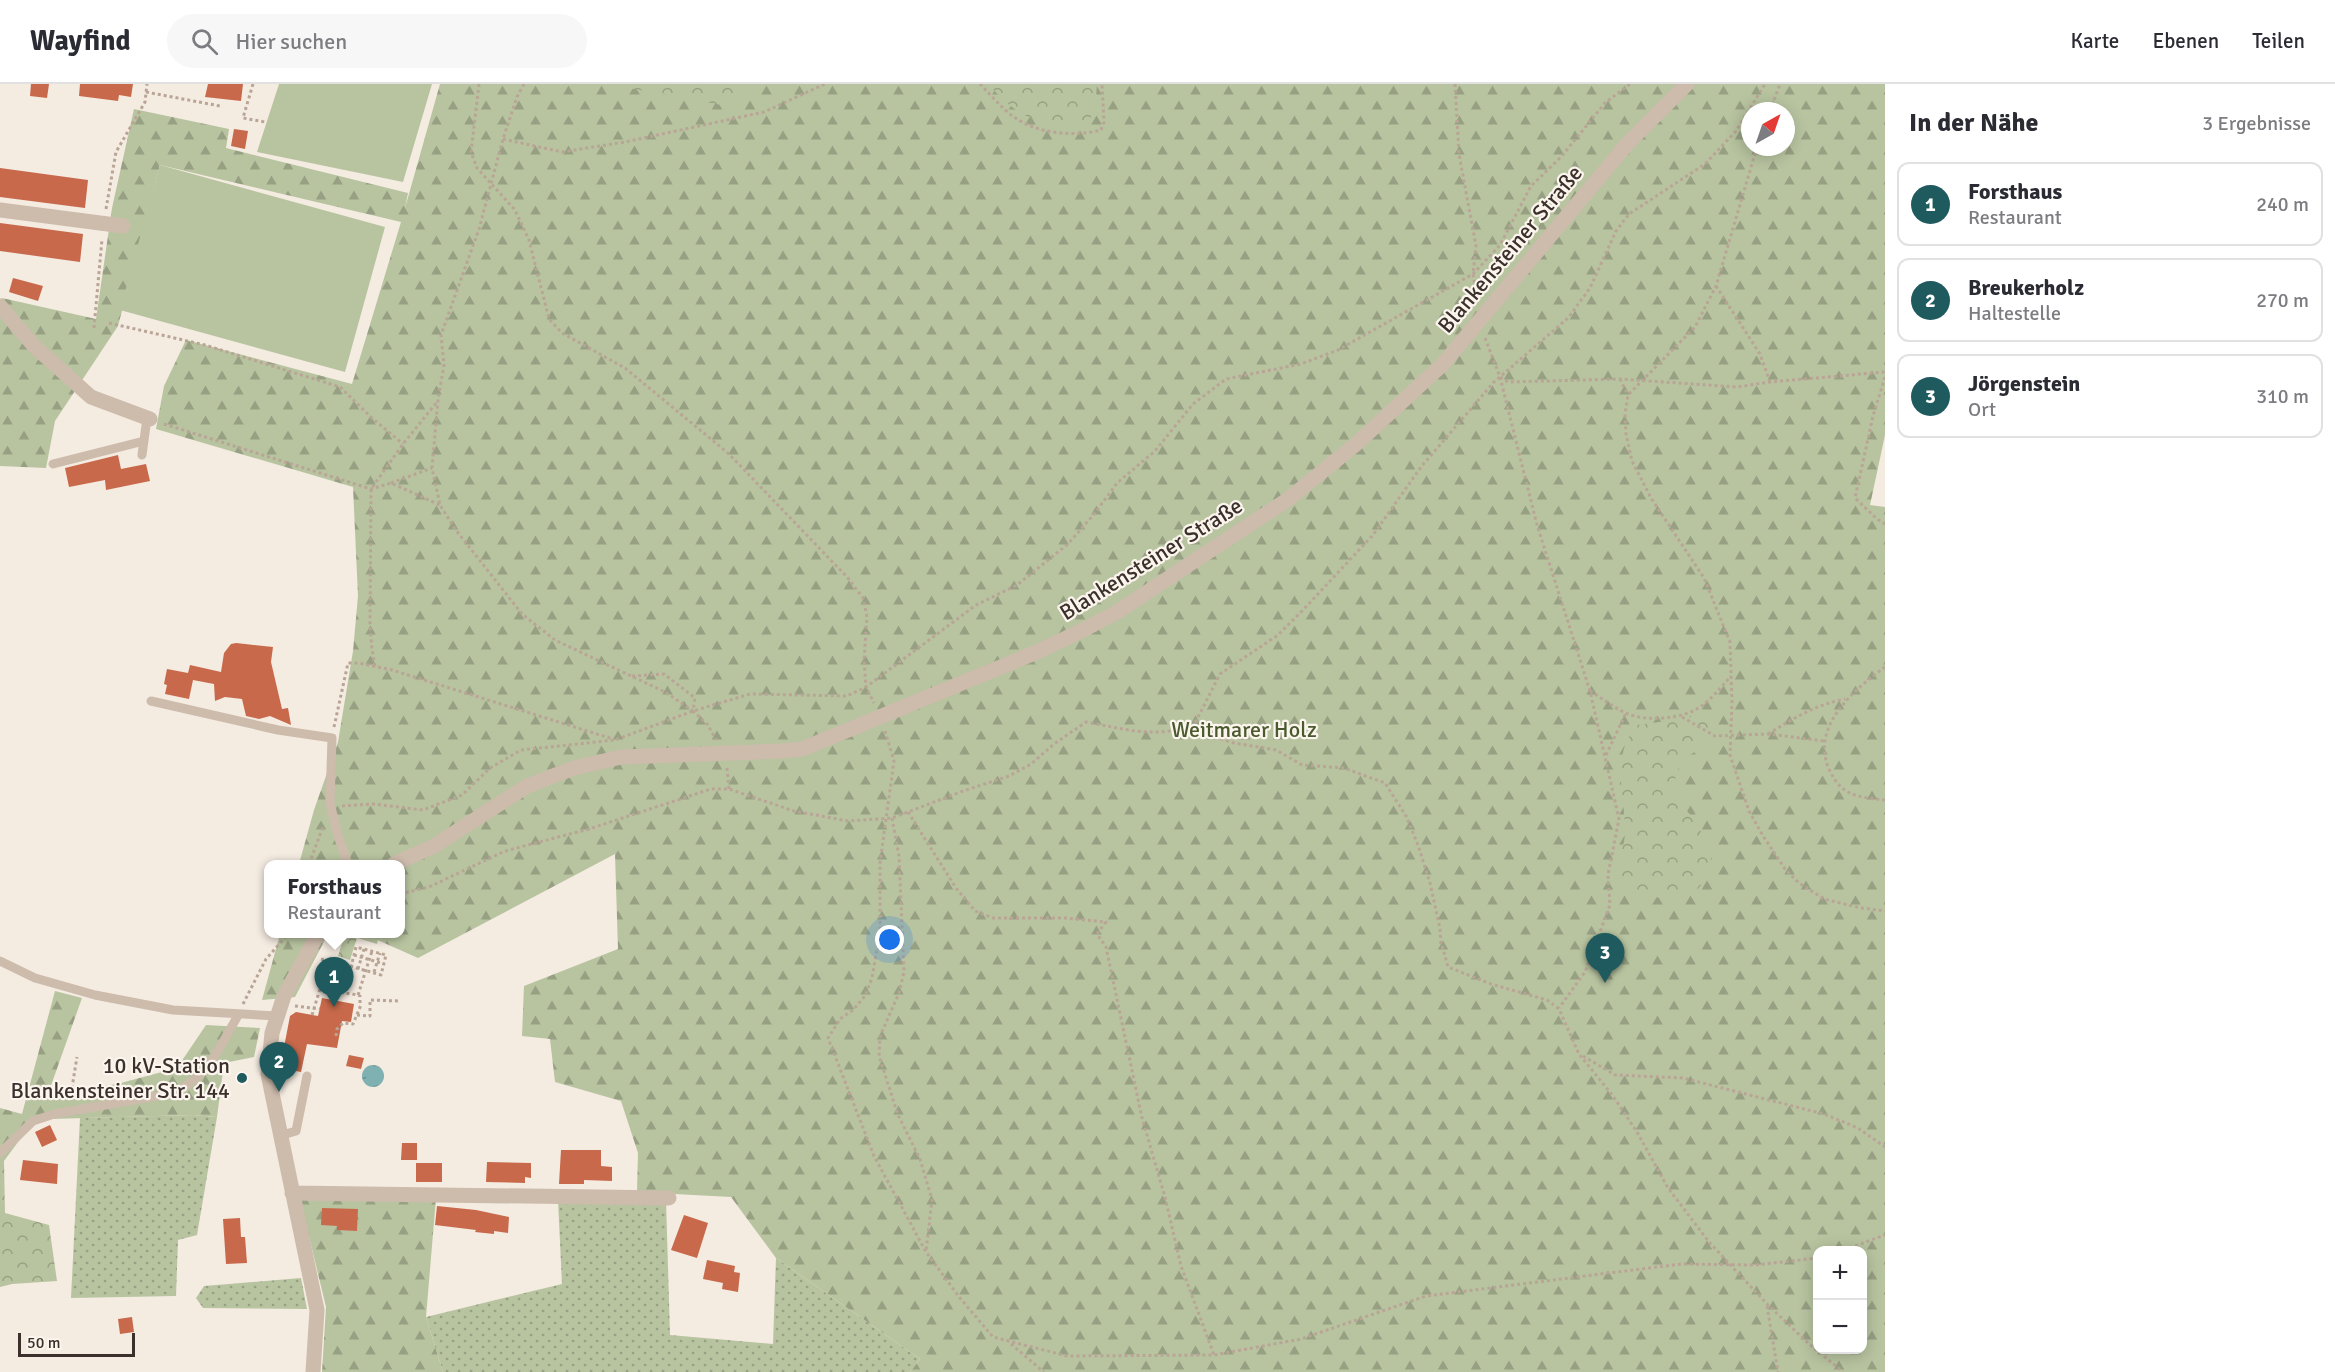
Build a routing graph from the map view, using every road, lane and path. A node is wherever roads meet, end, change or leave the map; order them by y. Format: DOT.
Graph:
graph roads {
  1 [pos="147,84"];
  2 [pos="253,84"];
  3 [pos="479,84"];
  4 [pos="524,84"];
  5 [pos="825,84"];
  6 [pos="980,84"];
  7 [pos="1102,84"];
  8 [pos="1455,84"];
  9 [pos="1630,84"];
  10 [pos="1687,84"];
  11 [pos="1780,84"];
  12 [pos="146,92"];
  13 [pos="145,102"];
  14 [pos="1773,102"];
  15 [pos="220,106"];
  16 [pos="265,122"];
  17 [pos="503,139"];
  18 [pos="1753,156"];
  19 [pos="492,186"];
  20 [pos="0,210"];
  21 [pos="123,226"];
  22 [pos="1473,274"];
  23 [pos="1716,286"];
  24 [pos="0,306"];
  25 [pos="1480,321"];
  26 [pos="109,323"];
  27 [pos="1885,372"];
  28 [pos="1500,377"];
  29 [pos="1885,377"];
  30 [pos="1620,379"];
  31 [pos="1645,380"];
  32 [pos="1770,382"];
  33 [pos="1628,395"];
  34 [pos="438,400"];
  35 [pos="149,419"];
  36 [pos="144,441"];
  37 [pos="403,444"];
  38 [pos="142,455"];
  39 [pos="53,464"];
  40 [pos="432,468"];
  41 [pos="390,483"];
  42 [pos="371,489"];
  43 [pos="440,505"];
  44 [pos="1885,524"];
  45 [pos="375,666"];
  46 [pos="1885,667"];
  47 [pos="1731,675"];
  48 [pos="630,676"];
  49 [pos="866,687"];
  50 [pos="1590,691"];
  51 [pos="1847,699"];
  52 [pos="151,701"];
  53 [pos="693,711"];
  54 [pos="1626,713"];
  55 [pos="1681,716"];
  56 [pos="880,718"];
  57 [pos="1194,725"];
  58 [pos="1768,734"];
  59 [pos="1731,736"];
  60 [pos="332,738"];
  61 [pos="615,740"];
  62 [pos="1824,741"];
  63 [pos="723,754"];
  64 [pos="621,756"];
  65 [pos="1605,756"];
  66 [pos="729,789"];
  67 [pos="1885,800"];
  68 [pos="330,803"];
  69 [pos="908,812"];
  70 [pos="892,818"];
  71 [pos="310,860"];
  72 [pos="347,860"];
  73 [pos="403,860"];
  74 [pos="1885,911"];
  75 [pos="284,938"];
  76 [pos="315,938"];
  77 [pos="364,949"];
  78 [pos="372,951"];
  79 [pos="380,953"];
  80 [pos="354,955"];
  81 [pos="362,957"];
  82 [pos="318,958"];
  83 [pos="370,960"];
  84 [pos="0,962"];
  85 [pos="377,962"];
  86 [pos="384,964"];
  87 [pos="351,967"];
  88 [pos="358,969"];
  89 [pos="366,971"];
  90 [pos="374,972"];
  91 [pos="357,995"];
  92 [pos="399,1001"];
  93 [pos="314,1008"];
  94 [pos="320,1009"];
  95 [pos="1559,1009"];
  96 [pos="239,1014"];
  97 [pos="357,1014"];
  98 [pos="312,1015"];
  99 [pos="277,1016"];
  100 [pos="331,1028"];
  101 [pos="337,1029"];
  102 [pos="336,1036"];
  103 [pos="1579,1054"];
  104 [pos="77,1057"];
  105 [pos="307,1076"];
  106 [pos="68,1110"];
  107 [pos="279,1136"];
  108 [pos="1885,1147"];
  109 [pos="0,1153"];
  110 [pos="292,1193"];
  111 [pos="669,1198"];
  112 [pos="1885,1235"];
  113 [pos="1857,1246"];
  114 [pos="926,1252"];
  115 [pos="1813,1259"];
  116 [pos="1729,1264"];
  117 [pos="1767,1305"];
  118 [pos="1009,1343"];
  119 [pos="1214,1355"];
  120 [pos="313,1372"];
  121 [pos="1044,1372"];
  122 [pos="1778,1372"];
  123 [pos="1843,1372"];
  1 -- 12 [label="path"];
  2 -- 16 [label="path"];
  3 -- 19 [label="path"];
  4 -- 17 [label="path"];
  5 -- 17 [label="path"];
  6 -- 7 [label="path"];
  8 -- 22 [label="path"];
  9 -- 22 [label="path"];
  10 -- 25 [label="street, Blankensteiner Straße"];
  11 -- 14 [label="path"];
  12 -- 13 [label="path"];
  12 -- 15 [label="path"];
  17 -- 19 [label="path"];
  18 -- 23 [label="path"];
  19 -- 34 [label="path"];
  19 -- 49 [label="path"];
  20 -- 21 [label="street"];
  22 -- 25 [label="path"];
  22 -- 49 [label="path"];
  23 -- 31 [label="path"];
  23 -- 32 [label="path"];
  24 -- 35 [label="street"];
  25 -- 28 [label="path"];
  25 -- 56 [label="street, Blankensteiner Straße"];
  26 -- 37 [label="path"];
  27 -- 32 [label="path"];
  28 -- 30 [label="path"];
  28 -- 50 [label="path"];
  29 -- 44 [label="path"];
  30 -- 31 [label="path"];
  30 -- 33 [label="path"];
  31 -- 32 [label="path"];
  31 -- 33 [label="path"];
  33 -- 47 [label="path"];
  34 -- 37 [label="path"];
  34 -- 40 [label="path"];
  35 -- 36 [label="lane"];
  35 -- 42 [label="path"];
  36 -- 38 [label="lane"];
  36 -- 39 [label="lane"];
  37 -- 42 [label="path"];
  40 -- 41 [label="path"];
  40 -- 43 [label="path"];
  41 -- 42 [label="path"];
  41 -- 43 [label="path"];
  42 -- 45 [label="path"];
  43 -- 48 [label="path"];
  45 -- 60 [label="path"];
  45 -- 61 [label="path"];
  46 -- 51 [label="path"];
  47 -- 55 [label="path"];
  47 -- 59 [label="path"];
  48 -- 53 [label="path"];
  48 -- 53 [label="path"];
  49 -- 53 [label="path"];
  49 -- 56 [label="path"];
  50 -- 54 [label="path"];
  50 -- 65 [label="path"];
  51 -- 58 [label="path"];
  51 -- 62 [label="path"];
  52 -- 60 [label="lane"];
  53 -- 61 [label="path"];
  53 -- 63 [label="path"];
  54 -- 55 [label="path"];
  54 -- 65 [label="path"];
  55 -- 59 [label="path"];
  56 -- 63 [label="street, Blankensteiner Straße"];
  56 -- 114 [label="path"];
  57 -- 95 [label="path"];
  58 -- 59 [label="path"];
  58 -- 62 [label="path"];
  59 -- 74 [label="path"];
  60 -- 68 [label="lane"];
  61 -- 64 [label="path"];
  61 -- 68 [label="path"];
  62 -- 67 [label="path"];
  63 -- 64 [label="street, Blankensteiner Straße"];
  63 -- 66 [label="path"];
  64 -- 73 [label="street, Blankensteiner Straße"];
  65 -- 95 [label="path"];
  68 -- 71 [label="path"];
  68 -- 72 [label="lane"];
  69 -- 119 [label="path"];
  70 -- 114 [label="path"];
  75 -- 96 [label="path"];
  76 -- 99 [label="street"];
  77 -- 78 [label="path"];
  77 -- 80 [label="path"];
  77 -- 81 [label="path"];
  78 -- 79 [label="path"];
  78 -- 83 [label="path"];
  79 -- 85 [label="path"];
  79 -- 86 [label="path"];
  80 -- 81 [label="path"];
  80 -- 87 [label="path"];
  81 -- 83 [label="path"];
  81 -- 88 [label="path"];
  82 -- 87 [label="path"];
  83 -- 85 [label="path"];
  83 -- 89 [label="path"];
  84 -- 96 [label="lane"];
  85 -- 86 [label="path"];
  85 -- 90 [label="path"];
  86 -- 90 [label="path"];
  87 -- 88 [label="path"];
  88 -- 89 [label="path"];
  89 -- 90 [label="path"];
  89 -- 91 [label="path"];
  91 -- 93 [label="path"];
  91 -- 97 [label="path"];
  92 -- 97 [label="path"];
  93 -- 94 [label="path"];
  93 -- 98 [label="path"];
  95 -- 103 [label="path"];
  96 -- 99 [label="lane"];
  96 -- 106 [label="lane"];
  97 -- 101 [label="path"];
  99 -- 107 [label="street"];
  100 -- 101 [label="path"];
  101 -- 102 [label="path"];
  103 -- 108 [label="path"];
  103 -- 116 [label="path"];
  104 -- 106 [label="path"];
  105 -- 107 [label="lane"];
  106 -- 109 [label="lane"];
  107 -- 110 [label="street"];
  110 -- 111 [label="street"];
  110 -- 120 [label="street"];
  112 -- 113 [label="path"];
  114 -- 118 [label="path"];
  115 -- 116 [label="path"];
  116 -- 117 [label="path"];
  116 -- 119 [label="path"];
  117 -- 122 [label="path"];
  117 -- 123 [label="path"];
  118 -- 119 [label="path"];
  118 -- 121 [label="path"];
}
